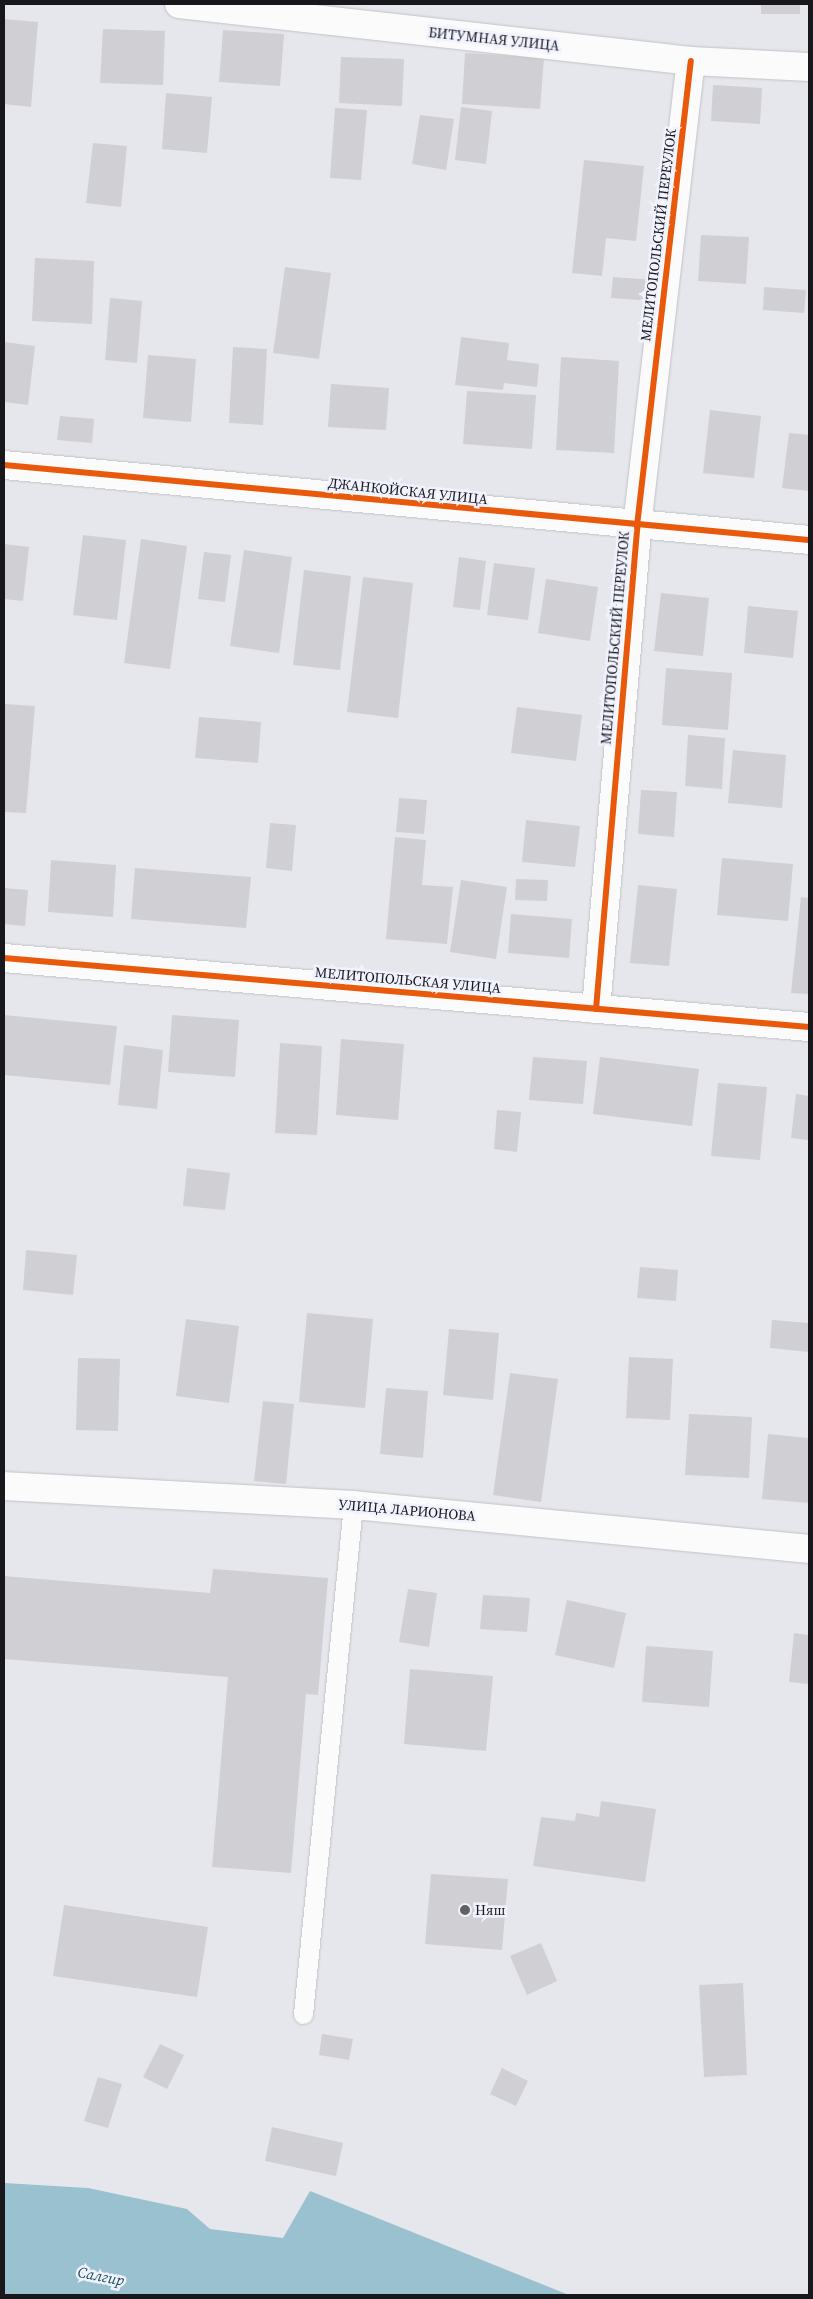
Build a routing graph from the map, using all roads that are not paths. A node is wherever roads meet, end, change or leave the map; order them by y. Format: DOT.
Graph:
graph roads {
  1 [pos="179,4"];
  2 [pos="691,61"];
  3 [pos="809,68"];
  4 [pos="4,465"];
  5 [pos="637,526"];
  6 [pos="809,540"];
  7 [pos="4,958"];
  8 [pos="596,1009"];
  9 [pos="809,1027"];
  10 [pos="4,1486"];
  11 [pos="353,1505"];
  12 [pos="809,1550"];
  13 [pos="302,2014"];
  1 -- 2 [label="street, БИТУМНАЯ УЛИЦА"];
  2 -- 3 [label="street, БИТУМНАЯ УЛИЦА"];
  2 -- 5 [label="street, МЕЛИТОПОЛЬСКИЙ ПЕРЕУЛОК"];
  4 -- 5 [label="street, ДЖАНКОЙСКАЯ УЛИЦА"];
  5 -- 6 [label="street, ДЖАНКОЙСКАЯ УЛИЦА"];
  5 -- 8 [label="street, МЕЛИТОПОЛЬСКИЙ ПЕРЕУЛОК"];
  7 -- 8 [label="street, МЕЛИТОПОЛЬСКАЯ УЛИЦА"];
  8 -- 9 [label="street, МЕЛИТОПОЛЬСКАЯ УЛИЦА"];
  10 -- 11 [label="street, УЛИЦА ЛАРИОНОВА"];
  11 -- 12 [label="street, УЛИЦА ЛАРИОНОВА"];
  11 -- 13 [label="lane"];
}
